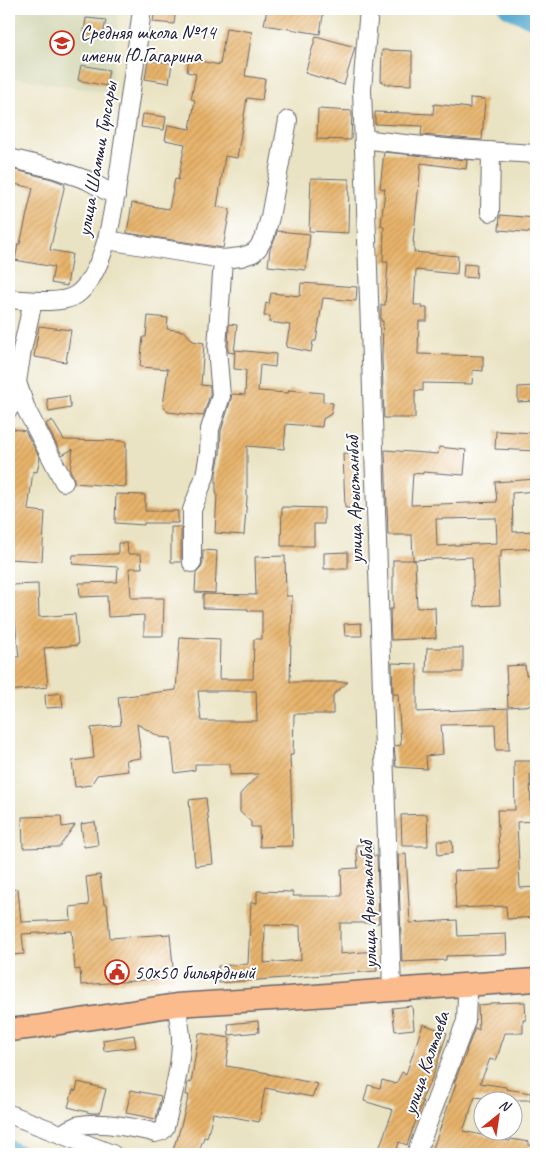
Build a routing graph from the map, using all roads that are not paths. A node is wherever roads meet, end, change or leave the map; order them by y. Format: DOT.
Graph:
graph roads {
  1 [pos="142,9"];
  2 [pos="369,9"];
  3 [pos="288,120"];
  4 [pos="364,139"];
  5 [pos="491,151"];
  6 [pos="536,154"];
  7 [pos="9,158"];
  8 [pos="116,196"];
  9 [pos="490,212"];
  10 [pos="107,240"];
  11 [pos="223,259"];
  12 [pos="9,299"];
  13 [pos="33,301"];
  14 [pos="17,382"];
  15 [pos="9,408"];
  16 [pos="64,482"];
  17 [pos="192,563"];
  18 [pos="536,980"];
  19 [pos="464,985"];
  20 [pos="392,990"];
  21 [pos="176,1005"];
  22 [pos="9,1030"];
  23 [pos="9,1114"];
  24 [pos="62,1134"];
  25 [pos="112,1154"];
  26 [pos="416,1154"];
  1 -- 8 [label="street, улица Шамши Гулсары"];
  2 -- 4 [label="street, улица Арыстанбаб"];
  3 -- 11 [label="street"];
  4 -- 5 [label="street"];
  4 -- 20 [label="street, улица Арыстанбаб"];
  5 -- 6 [label="street"];
  5 -- 9 [label="street"];
  7 -- 8 [label="street"];
  8 -- 10 [label="street, улица Шамши Гулсары"];
  10 -- 11 [label="street"];
  10 -- 13 [label="street, улица Шамши Гулсары"];
  11 -- 17 [label="street"];
  12 -- 13 [label="street, улица Шамши Гулсары"];
  13 -- 14 [label="street"];
  14 -- 15 [label="street"];
  14 -- 16 [label="street"];
  18 -- 19 [label="main road"];
  19 -- 20 [label="main road"];
  19 -- 26 [label="street, улица Калтаева"];
  20 -- 21 [label="main road"];
  21 -- 22 [label="main road"];
  21 -- 24 [label="street"];
  23 -- 24 [label="street"];
  24 -- 25 [label="street"];
}
